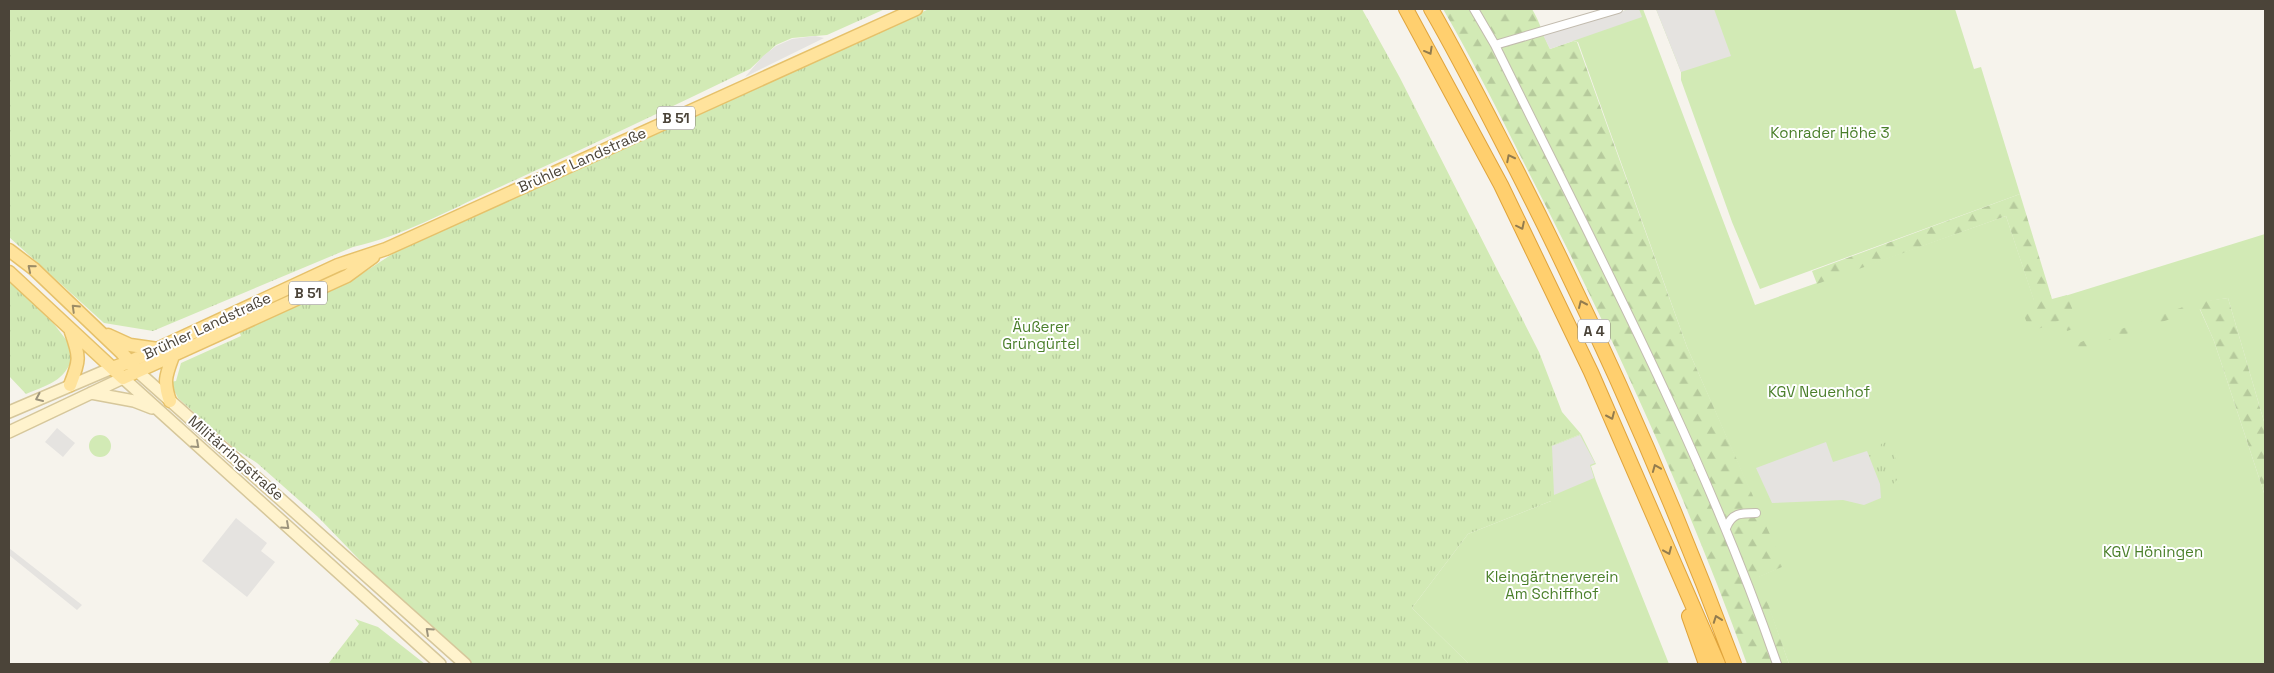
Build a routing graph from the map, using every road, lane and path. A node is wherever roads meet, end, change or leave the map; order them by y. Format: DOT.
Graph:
graph roads {
  1 [pos="916,9"];
  2 [pos="1406,9"];
  3 [pos="1431,9"];
  4 [pos="1474,9"];
  5 [pos="1618,9"];
  6 [pos="1494,45"];
  7 [pos="386,249"];
  8 [pos="9,250"];
  9 [pos="9,272"];
  10 [pos="70,329"];
  11 [pos="97,330"];
  12 [pos="158,349"];
  13 [pos="173,356"];
  14 [pos="133,367"];
  15 [pos="112,368"];
  16 [pos="122,378"];
  17 [pos="70,385"];
  18 [pos="91,393"];
  19 [pos="170,401"];
  20 [pos="9,412"];
  21 [pos="160,412"];
  22 [pos="9,432"];
  23 [pos="1756,512"];
  24 [pos="1726,528"];
  25 [pos="1682,583"];
  26 [pos="440,664"];
  27 [pos="466,664"];
  28 [pos="1706,664"];
  29 [pos="1718,664"];
  30 [pos="1734,664"];
  31 [pos="1777,664"];
  1 -- 7 [label="main road, Brühler Landstraße / B 51"];
  2 -- 25 [label="highway, A 4, one-way"];
  30 -- 3 [label="highway, A 4, one-way"];
  4 -- 6 [label="street"];
  5 -- 6 [label="street"];
  6 -- 24 [label="street"];
  7 -- 12 [label="main road, Brühler Landstraße / B 51"];
  7 -- 13 [label="main road, Brühler Landstraße / B 51"];
  11 -- 8 [label="main road, Militärringstraße, one-way"];
  9 -- 10 [label="main road, Militärringstraße"];
  10 -- 15 [label="main road, Militärringstraße"];
  10 -- 17 [label="main road"];
  11 -- 12 [label="main road"];
  11 -- 14 [label="main road, Militärringstraße"];
  12 -- 14 [label="main road, Brühler Landstraße / B 51"];
  13 -- 14 [label="main road, Brühler Landstraße / B 51"];
  13 -- 19 [label="main road"];
  14 -- 15 [label="main road, Brühler Landstraße / B 51"];
  14 -- 16 [label="main road, Brühler Landstraße / B 51"];
  14 -- 19 [label="main road, Militärringstraße"];
  15 -- 16 [label="main road, Militärringstraße"];
  15 -- 17 [label="main road"];
  16 -- 18 [label="main road"];
  16 -- 21 [label="main road, Militärringstraße"];
  17 -- 20 [label="main road, one-way"];
  18 -- 21 [label="main road"];
  18 -- 22 [label="main road"];
  27 -- 19 [label="main road, Militärringstraße, one-way"];
  21 -- 26 [label="main road, Militärringstraße, one-way"];
  23 -- 24 [label="street"];
  24 -- 31 [label="street"];
  25 -- 28 [label="highway, A 4"];
  25 -- 29 [label="highway, A 4"];
}
